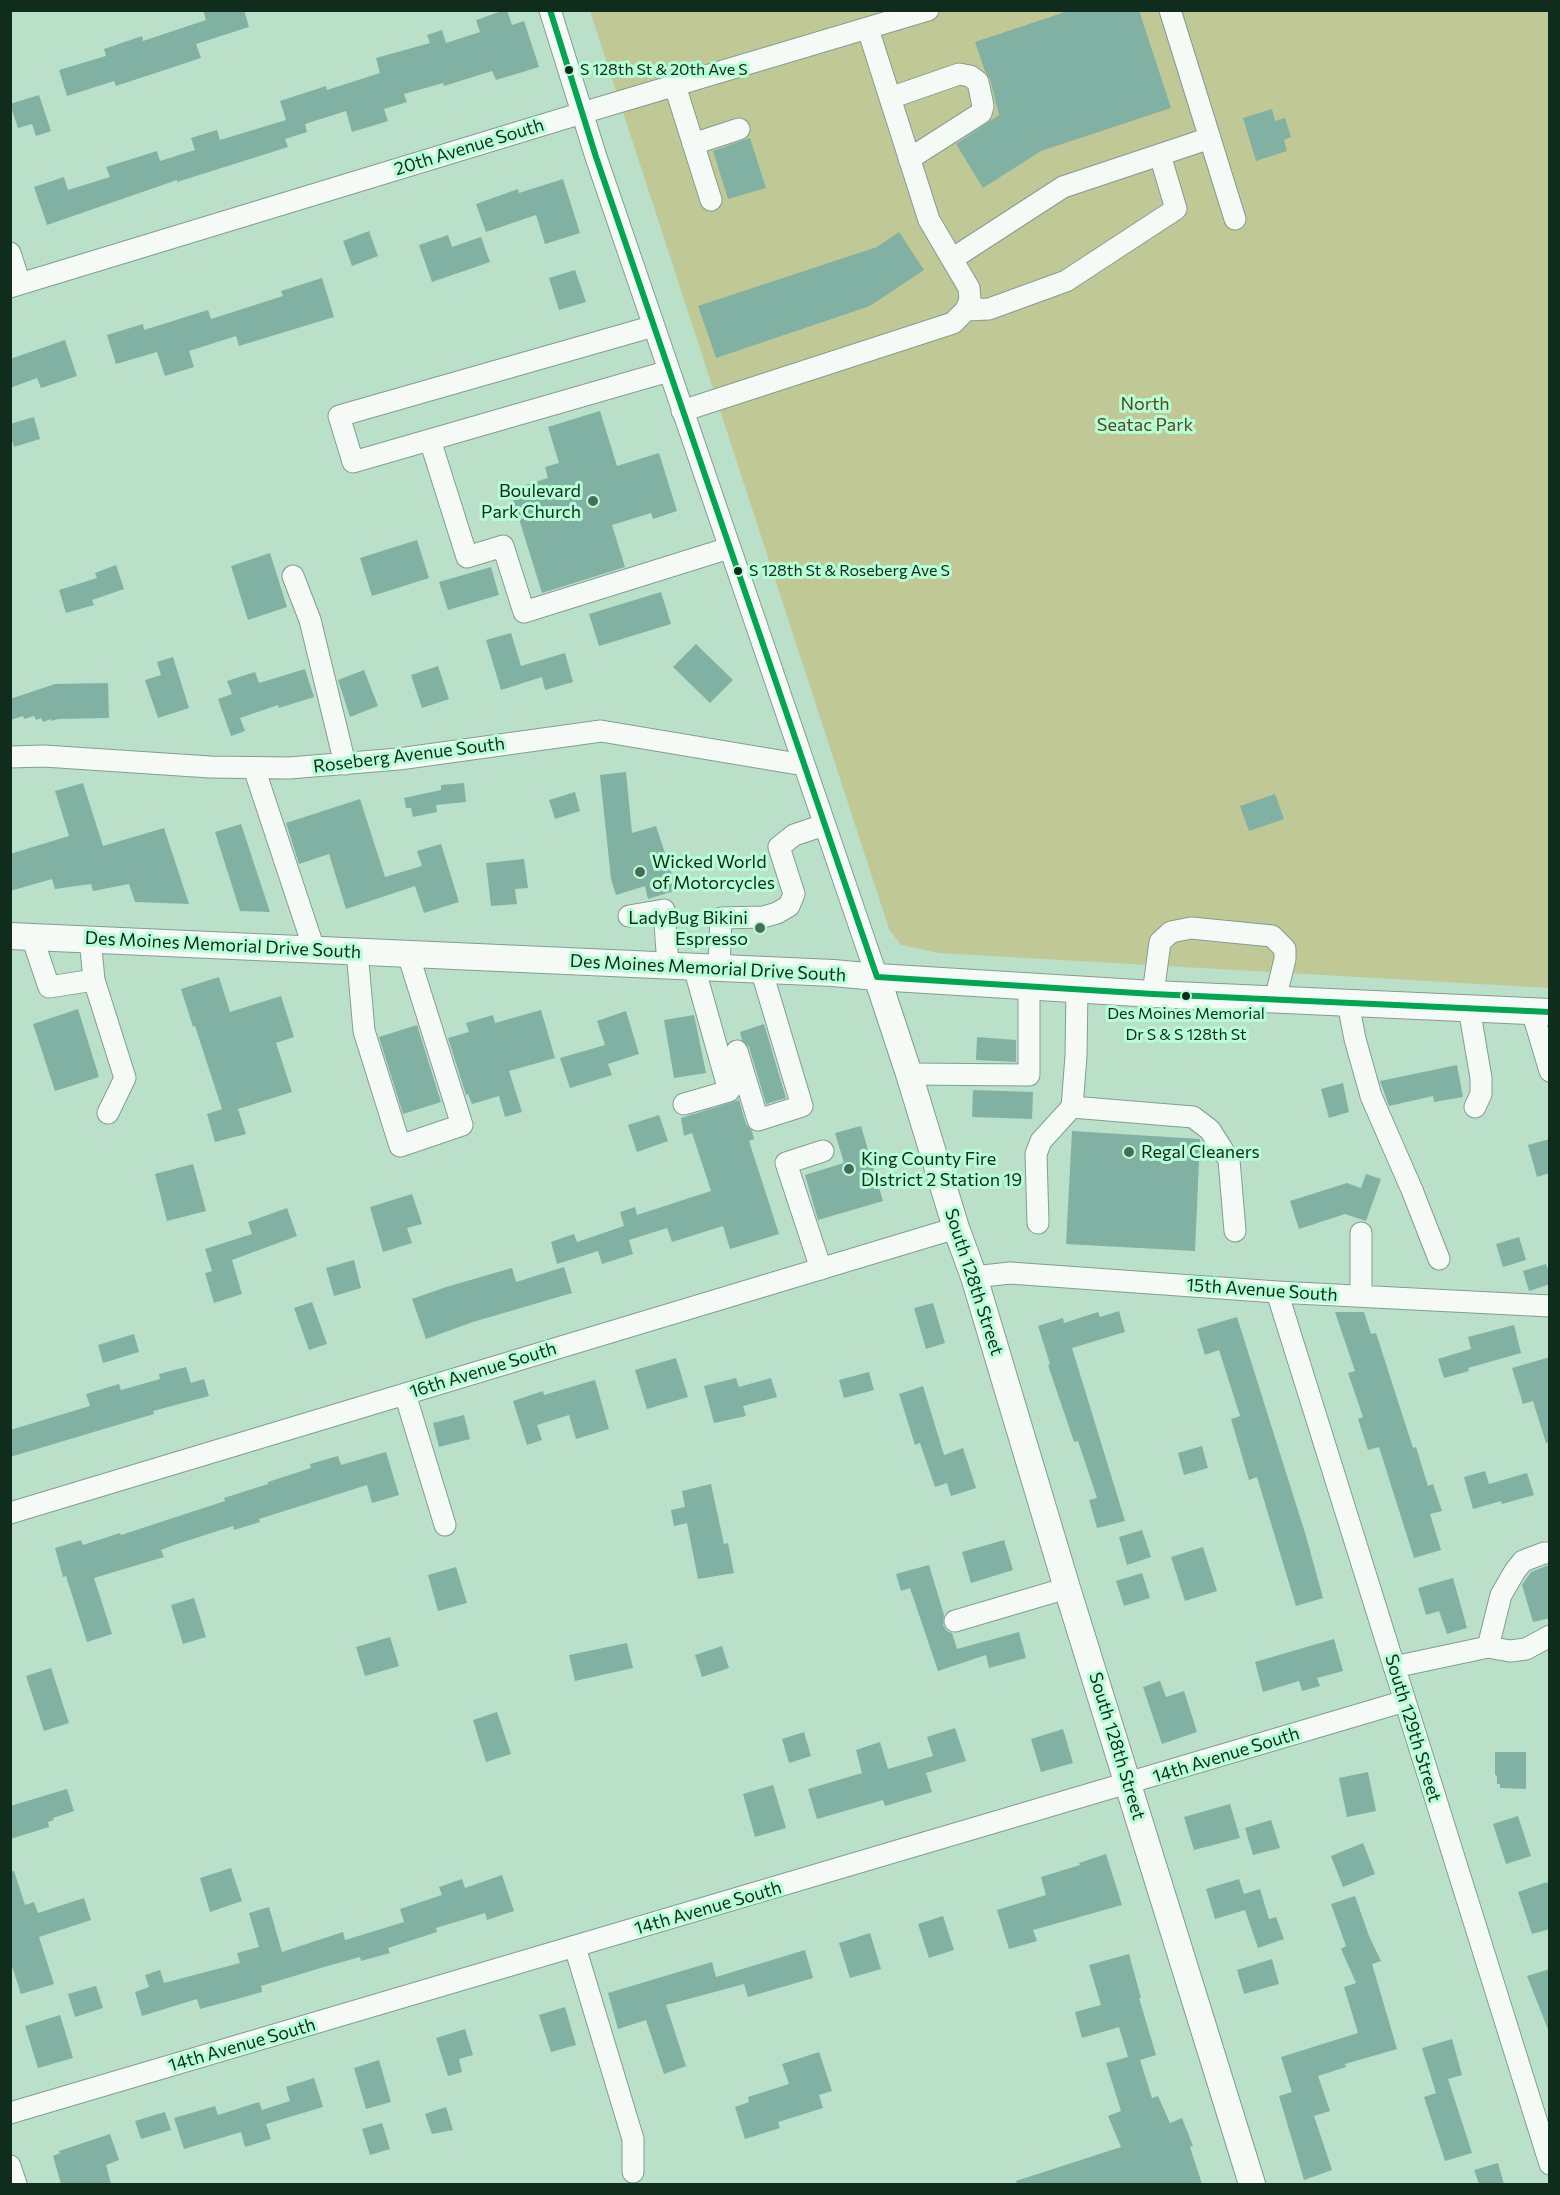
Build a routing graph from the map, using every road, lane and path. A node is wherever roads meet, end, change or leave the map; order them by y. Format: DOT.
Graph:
graph roads {
  1 [pos="550,10"];
  2 [pos="928,10"];
  3 [pos="1170,10"];
  4 [pos="868,28"];
  5 [pos="675,86"];
  6 [pos="891,98"];
  7 [pos="582,113"];
  8 [pos="739,129"];
  9 [pos="1210,138"];
  10 [pos="693,144"];
  11 [pos="1160,155"];
  12 [pos="909,159"];
  13 [pos="711,200"];
  14 [pos="1235,219"];
  15 [pos="10,253"];
  16 [pos="952,259"];
  17 [pos="15,286"];
  18 [pos="966,310"];
  19 [pos="654,326"];
  20 [pos="669,371"];
  21 [pos="682,411"];
  22 [pos="430,440"];
  23 [pos="729,548"];
  24 [pos="293,576"];
  25 [pos="10,757"];
  26 [pos="345,764"];
  27 [pos="804,765"];
  28 [pos="254,768"];
  29 [pos="824,825"];
  30 [pos="629,916"];
  31 [pos="21,936"];
  32 [pos="90,939"];
  33 [pos="314,950"];
  34 [pos="357,951"];
  35 [pos="408,954"];
  36 [pos="668,966"];
  37 [pos="707,967"];
  38 [pos="761,969"];
  39 [pos="877,977"];
  40 [pos="94,980"];
  41 [pos="1029,987"];
  42 [pos="1077,990"];
  43 [pos="1153,994"];
  44 [pos="1275,1000"];
  45 [pos="1348,1003"];
  46 [pos="1469,1008"];
  47 [pos="1541,1012"];
  48 [pos="737,1051"];
  49 [pos="1550,1071"];
  50 [pos="909,1074"];
  51 [pos="684,1104"];
  52 [pos="1072,1107"];
  53 [pos="1474,1107"];
  54 [pos="108,1113"];
  55 [pos="823,1151"];
  56 [pos="1038,1223"];
  57 [pos="956,1228"];
  58 [pos="1235,1231"];
  59 [pos="1361,1233"];
  60 [pos="1439,1259"];
  61 [pos="821,1269"];
  62 [pos="974,1277"];
  63 [pos="1277,1292"];
  64 [pos="1361,1296"];
  65 [pos="1550,1306"];
  66 [pos="405,1394"];
  67 [pos="10,1513"];
  68 [pos="445,1525"];
  69 [pos="1550,1553"];
  70 [pos="1068,1588"];
  71 [pos="956,1621"];
  72 [pos="1550,1636"];
  73 [pos="1488,1647"];
  74 [pos="1394,1667"];
  75 [pos="1405,1701"];
  76 [pos="1129,1784"];
  77 [pos="575,1947"];
  78 [pos="10,2114"];
  79 [pos="1550,2164"];
  80 [pos="10,2166"];
  81 [pos="633,2172"];
  82 [pos="16,2184"];
  83 [pos="1252,2184"];
  1 -- 7 [label="street, South 128th Street"];
  2 -- 4 [label="street, 20th Avenue South"];
  3 -- 9 [label="street"];
  4 -- 5 [label="street, 20th Avenue South"];
  4 -- 6 [label="street"];
  5 -- 7 [label="street, 20th Avenue South"];
  5 -- 10 [label="street"];
  6 -- 12 [label="street"];
  6 -- 12 [label="street"];
  7 -- 17 [label="street, 20th Avenue South"];
  7 -- 19 [label="street, South 128th Street"];
  8 -- 10 [label="street"];
  9 -- 11 [label="street"];
  9 -- 14 [label="street"];
  10 -- 13 [label="street"];
  11 -- 16 [label="street"];
  11 -- 18 [label="street"];
  12 -- 16 [label="street"];
  15 -- 17 [label="street"];
  16 -- 18 [label="street"];
  18 -- 21 [label="street"];
  19 -- 20 [label="street, South 128th Street"];
  19 -- 22 [label="street"];
  20 -- 21 [label="street, South 128th Street"];
  20 -- 22 [label="street"];
  21 -- 23 [label="street, South 128th Street"];
  22 -- 23 [label="street"];
  23 -- 27 [label="street, South 128th Street"];
  24 -- 26 [label="street"];
  25 -- 28 [label="street, Roseberg Avenue South"];
  26 -- 27 [label="street, Roseberg Avenue South"];
  26 -- 28 [label="street, Roseberg Avenue South"];
  27 -- 29 [label="street, South 128th Street"];
  28 -- 33 [label="street"];
  29 -- 37 [label="street"];
  29 -- 39 [label="street, South 128th Street"];
  30 -- 36 [label="street"];
  31 -- 32 [label="main road, Des Moines Memorial Drive South"];
  31 -- 40 [label="street"];
  32 -- 33 [label="main road, Des Moines Memorial Drive South"];
  32 -- 40 [label="street"];
  33 -- 34 [label="main road, Des Moines Memorial Drive South"];
  34 -- 35 [label="main road, Des Moines Memorial Drive South"];
  34 -- 35 [label="street"];
  35 -- 36 [label="main road, Des Moines Memorial Drive South"];
  36 -- 37 [label="main road, Des Moines Memorial Drive South"];
  37 -- 38 [label="main road, Des Moines Memorial Drive South"];
  37 -- 51 [label="street"];
  38 -- 39 [label="main road, Des Moines Memorial Drive South"];
  38 -- 48 [label="street"];
  39 -- 41 [label="main road, Des Moines Memorial Drive South"];
  39 -- 50 [label="main road, South 128th Street"];
  40 -- 54 [label="street"];
  41 -- 42 [label="main road, Des Moines Memorial Drive South"];
  41 -- 50 [label="street"];
  42 -- 43 [label="main road, Des Moines Memorial Drive South"];
  42 -- 52 [label="street"];
  43 -- 44 [label="main road, Des Moines Memorial Drive South"];
  43 -- 44 [label="street"];
  44 -- 45 [label="main road, Des Moines Memorial Drive South"];
  45 -- 46 [label="main road, Des Moines Memorial Drive South"];
  45 -- 60 [label="street"];
  46 -- 47 [label="main road, Des Moines Memorial Drive South"];
  46 -- 53 [label="street"];
  47 -- 49 [label="street"];
  50 -- 57 [label="main road, South 128th Street"];
  52 -- 56 [label="street"];
  52 -- 58 [label="street"];
  55 -- 61 [label="street"];
  57 -- 61 [label="street, 16th Avenue South"];
  57 -- 62 [label="main road, South 128th Street"];
  59 -- 64 [label="street"];
  61 -- 66 [label="street, 16th Avenue South"];
  62 -- 63 [label="street, 15th Avenue South"];
  62 -- 70 [label="main road, South 128th Street"];
  63 -- 64 [label="street, 15th Avenue South"];
  63 -- 74 [label="street, South 129th Street"];
  64 -- 65 [label="street, 15th Avenue South"];
  66 -- 67 [label="street, 16th Avenue South"];
  66 -- 68 [label="street"];
  69 -- 73 [label="street"];
  70 -- 71 [label="street"];
  70 -- 76 [label="main road, South 128th Street"];
  72 -- 73 [label="street"];
  73 -- 74 [label="street"];
  74 -- 75 [label="street, South 129th Street"];
  75 -- 76 [label="street, 14th Avenue South"];
  75 -- 79 [label="street, South 129th Street"];
  76 -- 77 [label="street, 14th Avenue South"];
  76 -- 83 [label="main road, South 128th Street"];
  77 -- 78 [label="street, 14th Avenue South"];
  77 -- 81 [label="street"];
  80 -- 82 [label="street"];
}
